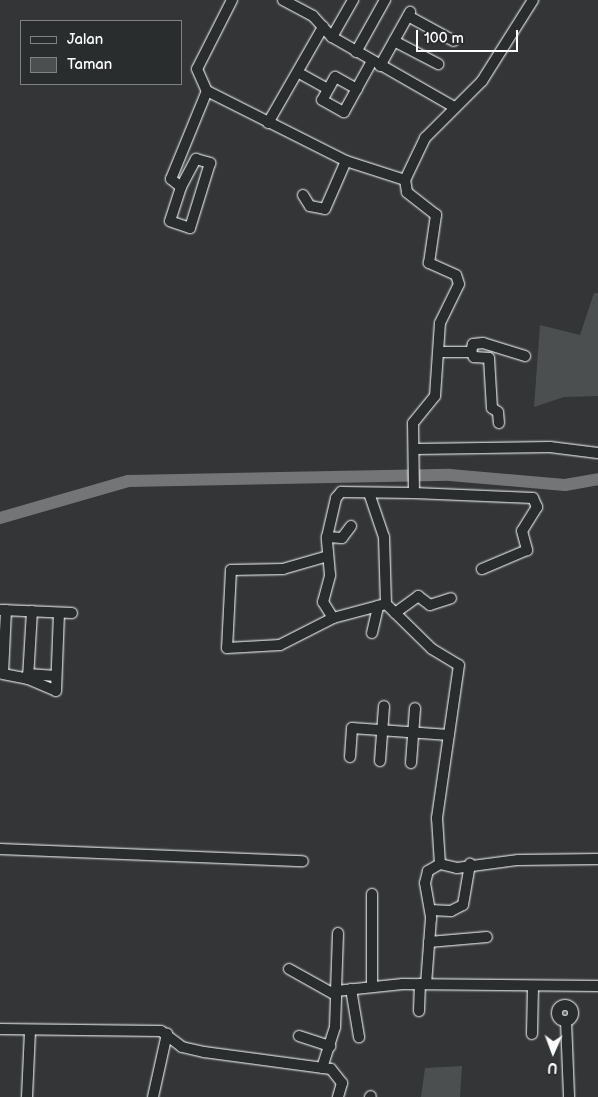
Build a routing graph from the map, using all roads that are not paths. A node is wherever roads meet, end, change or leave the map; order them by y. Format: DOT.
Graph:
graph roads {
  1 [pos="232,0"];
  2 [pos="283,0"];
  3 [pos="353,0"];
  4 [pos="386,0"];
  5 [pos="533,0"];
  6 [pos="323,27"];
  7 [pos="332,37"];
  8 [pos="394,41"];
  9 [pos="454,41"];
  10 [pos="356,52"];
  11 [pos="376,63"];
  12 [pos="438,64"];
  13 [pos="299,73"];
  14 [pos="328,88"];
  15 [pos="356,88"];
  16 [pos="207,90"];
  17 [pos="454,107"];
  18 [pos="268,123"];
  19 [pos="346,161"];
  20 [pos="405,180"];
  21 [pos="181,187"];
  22 [pos="303,196"];
  23 [pos="440,352"];
  24 [pos="471,352"];
  25 [pos="525,356"];
  26 [pos="499,423"];
  27 [pos="416,449"];
  28 [pos="598,453"];
  29 [pos="414,490"];
  30 [pos="369,493"];
  31 [pos="351,526"];
  32 [pos="327,537"];
  33 [pos="328,556"];
  34 [pos="482,569"];
  35 [pos="451,598"];
  36 [pos="382,605"];
  37 [pos="3,610"];
  38 [pos="32,611"];
  39 [pos="59,613"];
  40 [pos="72,613"];
  41 [pos="395,613"];
  42 [pos="333,618"];
  43 [pos="372,633"];
  44 [pos="28,677"];
  45 [pos="384,706"];
  46 [pos="415,708"];
  47 [pos="446,710"];
  48 [pos="382,730"];
  49 [pos="414,733"];
  50 [pos="447,735"];
  51 [pos="350,757"];
  52 [pos="380,761"];
  53 [pos="411,763"];
  54 [pos="442,768"];
  55 [pos="0,849"];
  56 [pos="598,859"];
  57 [pos="303,861"];
  58 [pos="440,864"];
  59 [pos="470,864"];
  60 [pos="372,894"];
  61 [pos="430,910"];
  62 [pos="338,933"];
  63 [pos="488,937"];
  64 [pos="429,942"];
  65 [pos="289,969"];
  66 [pos="423,984"];
  67 [pos="372,986"];
  68 [pos="533,986"];
  69 [pos="563,986"];
  70 [pos="598,986"];
  71 [pos="351,989"];
  72 [pos="335,992"];
  73 [pos="419,1011"];
  74 [pos="0,1029"];
  75 [pos="30,1032"];
  76 [pos="167,1034"];
  77 [pos="532,1034"];
  78 [pos="299,1036"];
  79 [pos="359,1037"];
  80 [pos="330,1046"];
  81 [pos="322,1068"];
  82 [pos="27,1097"];
  83 [pos="153,1097"];
  84 [pos="338,1097"];
  85 [pos="569,1097"];
  1 -- 16 [label="street"];
  2 -- 6 [label="street"];
  3 -- 7 [label="street"];
  4 -- 10 [label="street"];
  5 -- 17 [label="street"];
  6 -- 7 [label="street"];
  6 -- 18 [label="street"];
  7 -- 10 [label="street"];
  8 -- 9 [label="street"];
  8 -- 11 [label="street"];
  8 -- 12 [label="street"];
  10 -- 11 [label="street"];
  11 -- 15 [label="street"];
  11 -- 17 [label="street"];
  13 -- 14 [label="street"];
  14 -- 15 [label="street"];
  14 -- 15 [label="street"];
  16 -- 18 [label="street"];
  16 -- 21 [label="street"];
  17 -- 20 [label="street"];
  18 -- 19 [label="street"];
  19 -- 20 [label="street"];
  19 -- 22 [label="street"];
  20 -- 23 [label="street"];
  21 -- 21 [label="street"];
  23 -- 24 [label="street"];
  23 -- 27 [label="street"];
  24 -- 25 [label="street"];
  24 -- 26 [label="street"];
  27 -- 28 [label="street"];
  27 -- 29 [label="street"];
  29 -- 30 [label="street"];
  29 -- 34 [label="street"];
  30 -- 32 [label="street"];
  30 -- 36 [label="street"];
  31 -- 32 [label="street"];
  32 -- 33 [label="street"];
  33 -- 42 [label="street"];
  33 -- 42 [label="street"];
  35 -- 41 [label="street"];
  36 -- 41 [label="street"];
  36 -- 42 [label="street"];
  36 -- 43 [label="street"];
  37 -- 38 [label="street"];
  37 -- 44 [label="street"];
  38 -- 39 [label="street"];
  38 -- 44 [label="street"];
  39 -- 40 [label="street"];
  39 -- 44 [label="street"];
  41 -- 50 [label="street"];
  45 -- 48 [label="street"];
  46 -- 49 [label="street"];
  47 -- 50 [label="street"];
  48 -- 49 [label="street"];
  48 -- 51 [label="street"];
  48 -- 52 [label="street"];
  49 -- 50 [label="street"];
  49 -- 53 [label="street"];
  50 -- 54 [label="street"];
  50 -- 58 [label="street"];
  55 -- 57 [label="street"];
  56 -- 59 [label="street"];
  58 -- 59 [label="street"];
  58 -- 61 [label="street"];
  59 -- 61 [label="street"];
  60 -- 67 [label="street"];
  61 -- 64 [label="street"];
  62 -- 72 [label="street"];
  63 -- 64 [label="street"];
  64 -- 66 [label="street"];
  65 -- 72 [label="street"];
  66 -- 67 [label="street"];
  66 -- 68 [label="street"];
  66 -- 73 [label="street"];
  67 -- 71 [label="street"];
  68 -- 69 [label="street"];
  68 -- 77 [label="street"];
  69 -- 70 [label="street"];
  69 -- 85 [label="street"];
  71 -- 72 [label="street"];
  71 -- 79 [label="street"];
  72 -- 80 [label="street"];
  74 -- 75 [label="street"];
  75 -- 76 [label="street"];
  75 -- 82 [label="street"];
  76 -- 81 [label="street"];
  76 -- 83 [label="street"];
  78 -- 80 [label="street"];
  80 -- 81 [label="street"];
  81 -- 84 [label="street"];
}
